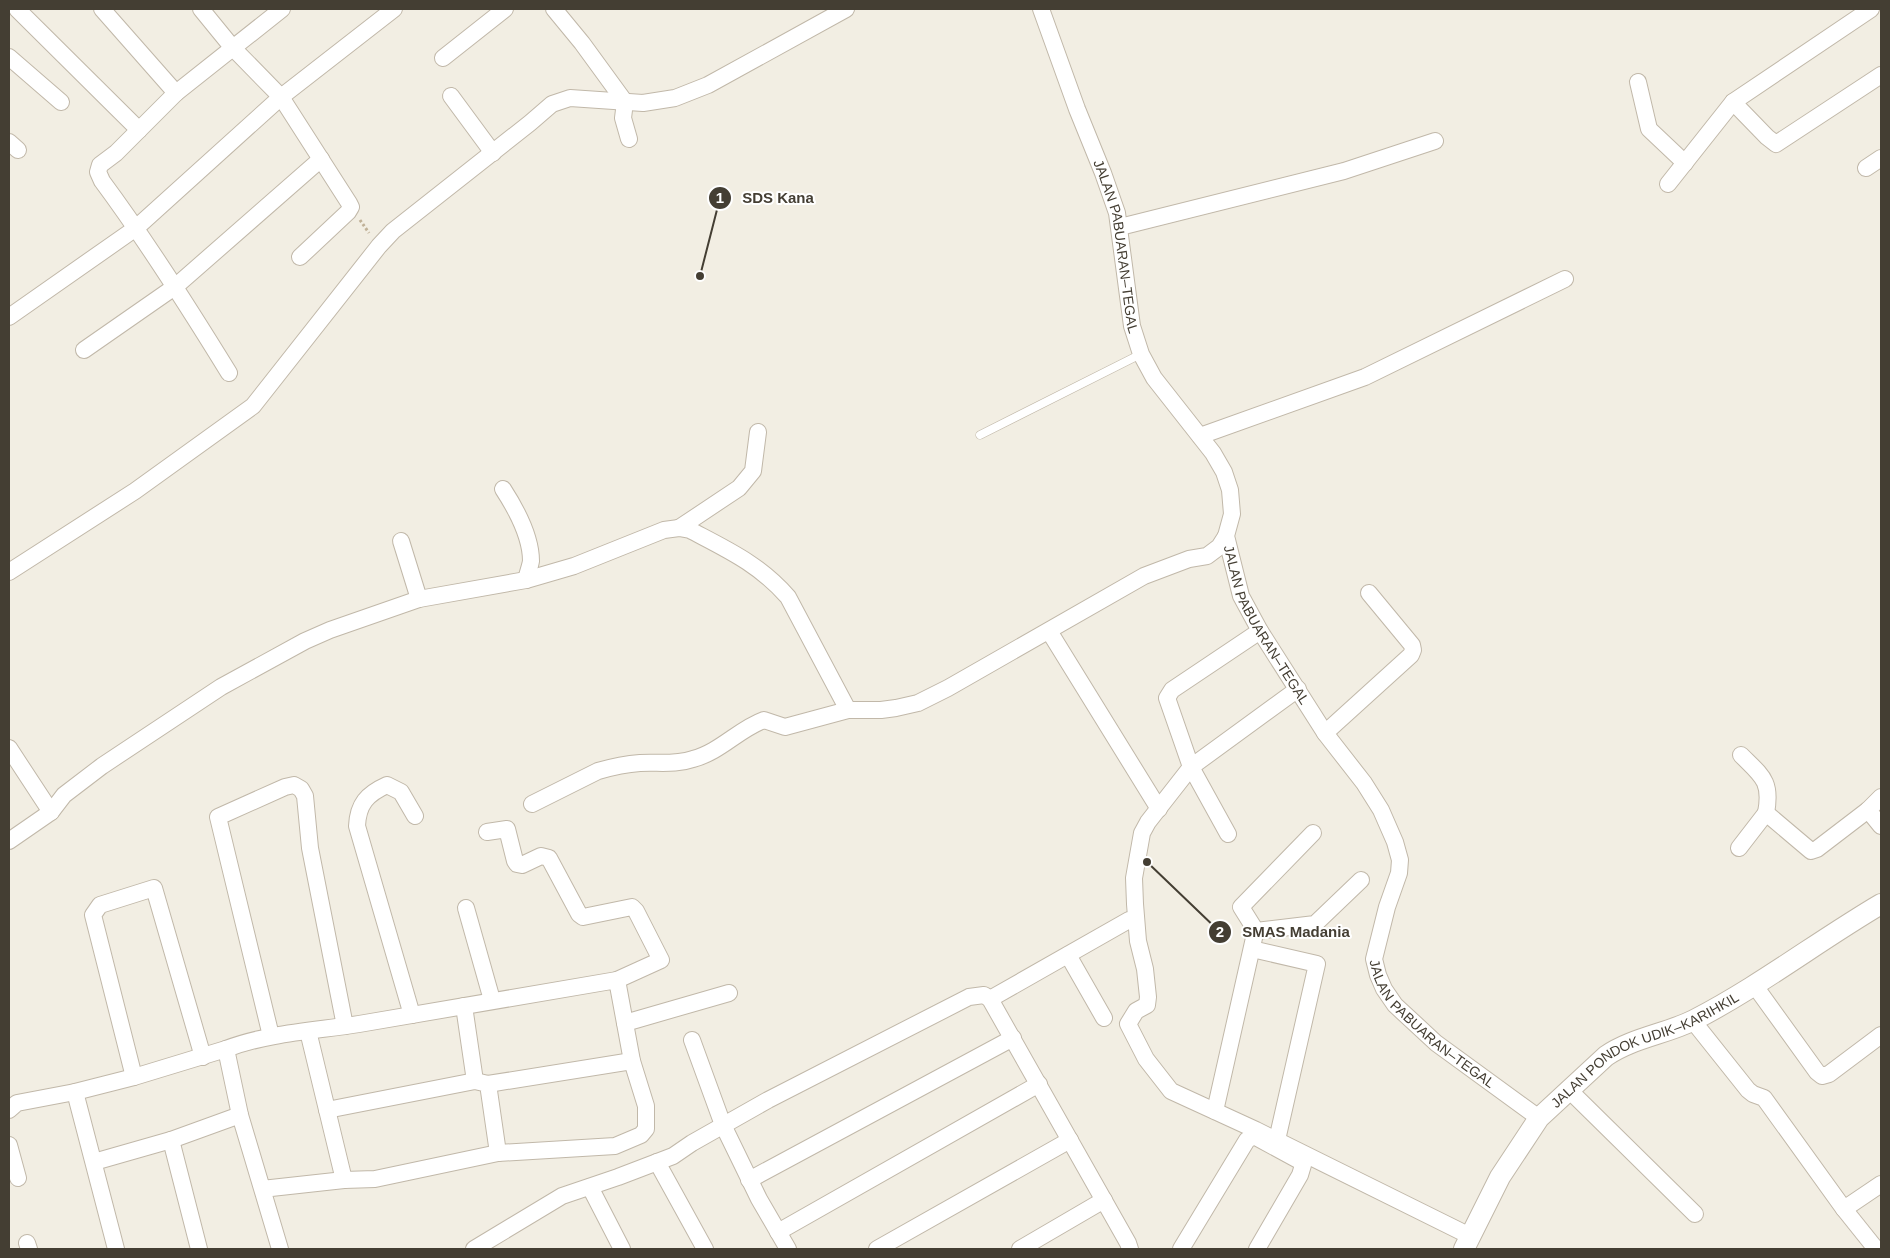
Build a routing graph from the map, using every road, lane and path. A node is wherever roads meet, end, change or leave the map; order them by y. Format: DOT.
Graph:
graph roads {
  1 [pos="18,9"];
  2 [pos="102,9"];
  3 [pos="201,9"];
  4 [pos="282,9"];
  5 [pos="394,9"];
  6 [pos="505,9"];
  7 [pos="554,9"];
  8 [pos="846,9"];
  9 [pos="1041,9"];
  10 [pos="1870,9"];
  11 [pos="232,48"];
  12 [pos="9,57"];
  13 [pos="443,58"];
  14 [pos="1881,74"];
  15 [pos="1638,82"];
  16 [pos="176,93"];
  17 [pos="451,96"];
  18 [pos="281,97"];
  19 [pos="60,102"];
  20 [pos="625,102"];
  21 [pos="1733,102"];
  22 [pos="138,130"];
  23 [pos="629,139"];
  24 [pos="1434,141"];
  25 [pos="493,153"];
  26 [pos="321,158"];
  27 [pos="1881,158"];
  28 [pos="1685,163"];
  29 [pos="1866,168"];
  30 [pos="1668,184"];
  31 [pos="351,207"];
  32 [pos="1120,227"];
  33 [pos="136,228"];
  34 [pos="378,246"];
  35 [pos="300,258"];
  36 [pos="1565,279"];
  37 [pos="176,286"];
  38 [pos="9,317"];
  39 [pos="84,350"];
  40 [pos="1141,354"];
  41 [pos="229,374"];
  42 [pos="758,432"];
  43 [pos="980,435"];
  44 [pos="1200,436"];
  45 [pos="503,489"];
  46 [pos="679,528"];
  47 [pos="1226,536"];
  48 [pos="401,541"];
  49 [pos="9,572"];
  50 [pos="526,580"];
  51 [pos="1369,593"];
  52 [pos="419,599"];
  53 [pos="1049,631"];
  54 [pos="1260,631"];
  55 [pos="1298,689"];
  56 [pos="848,710"];
  57 [pos="1325,733"];
  58 [pos="9,748"];
  59 [pos="1741,755"];
  60 [pos="1192,768"];
  61 [pos="1881,797"];
  62 [pos="532,804"];
  63 [pos="1159,809"];
  64 [pos="1868,810"];
  65 [pos="51,812"];
  66 [pos="1766,813"];
  67 [pos="415,816"];
  68 [pos="1881,826"];
  69 [pos="487,832"];
  70 [pos="1313,833"];
  71 [pos="1228,834"];
  72 [pos="9,841"];
  73 [pos="1739,848"];
  74 [pos="1361,880"];
  75 [pos="1881,904"];
  76 [pos="466,908"];
  77 [pos="1129,920"];
  78 [pos="1256,931"];
  79 [pos="1252,949"];
  80 [pos="1068,955"];
  81 [pos="617,980"];
  82 [pos="1756,986"];
  83 [pos="729,993"];
  84 [pos="990,998"];
  85 [pos="492,1000"];
  86 [pos="464,1006"];
  87 [pos="412,1015"];
  88 [pos="1104,1018"];
  89 [pos="1693,1021"];
  90 [pos="625,1023"];
  91 [pos="345,1026"];
  92 [pos="308,1031"];
  93 [pos="1881,1035"];
  94 [pos="271,1036"];
  95 [pos="1012,1038"];
  96 [pos="692,1040"];
  97 [pos="226,1049"];
  98 [pos="203,1057"];
  99 [pos="632,1061"];
  100 [pos="134,1077"];
  101 [pos="482,1083"];
  102 [pos="1039,1084"];
  103 [pos="1568,1089"];
  104 [pos="75,1092"];
  105 [pos="9,1110"];
  106 [pos="327,1110"];
  107 [pos="1214,1111"];
  108 [pos="240,1115"];
  109 [pos="1539,1118"];
  110 [pos="723,1125"];
  111 [pos="171,1140"];
  112 [pos="1070,1140"];
  113 [pos="1277,1140"];
  114 [pos="9,1144"];
  115 [pos="498,1153"];
  116 [pos="94,1162"];
  117 [pos="657,1162"];
  118 [pos="18,1178"];
  119 [pos="344,1180"];
  120 [pos="749,1180"];
  121 [pos="1881,1184"];
  122 [pos="590,1187"];
  123 [pos="262,1189"];
  124 [pos="1104,1200"];
  125 [pos="1844,1209"];
  126 [pos="1695,1214"];
  127 [pos="778,1232"];
  128 [pos="1467,1242"];
  129 [pos="620,1248"];
  130 [pos="116,1249"];
  131 [pos="199,1249"];
  132 [pos="280,1249"];
  133 [pos="474,1249"];
  134 [pos="705,1249"];
  135 [pos="788,1249"];
  136 [pos="877,1249"];
  137 [pos="1020,1249"];
  138 [pos="1130,1249"];
  139 [pos="1181,1249"];
  140 [pos="1257,1249"];
  141 [pos="1876,1249"];
  1 -- 22 [label="street"];
  2 -- 16 [label="street"];
  3 -- 11 [label="street"];
  4 -- 11 [label="street"];
  5 -- 18 [label="street"];
  6 -- 13 [label="street"];
  7 -- 20 [label="street"];
  8 -- 20 [label="street"];
  9 -- 32 [label="street, JALAN PABUARAN–TEGAL"];
  10 -- 21 [label="street"];
  11 -- 16 [label="street"];
  11 -- 18 [label="street"];
  12 -- 19 [label="street"];
  14 -- 21 [label="street"];
  15 -- 28 [label="street"];
  16 -- 22 [label="street"];
  17 -- 25 [label="street"];
  18 -- 26 [label="street"];
  18 -- 33 [label="street"];
  20 -- 23 [label="street"];
  20 -- 25 [label="street"];
  21 -- 28 [label="street"];
  22 -- 33 [label="street"];
  24 -- 32 [label="street"];
  25 -- 34 [label="street"];
  26 -- 31 [label="street"];
  26 -- 37 [label="street"];
  27 -- 29 [label="street"];
  28 -- 30 [label="street"];
  31 -- 34 [label="path"];
  31 -- 35 [label="street"];
  32 -- 40 [label="street, JALAN PABUARAN–TEGAL"];
  33 -- 37 [label="street"];
  33 -- 38 [label="street"];
  34 -- 49 [label="street"];
  36 -- 44 [label="street"];
  37 -- 39 [label="street"];
  37 -- 41 [label="street"];
  40 -- 43 [label="lane"];
  40 -- 44 [label="street, JALAN PABUARAN–TEGAL"];
  42 -- 46 [label="street"];
  44 -- 47 [label="street, JALAN PABUARAN–TEGAL"];
  45 -- 50 [label="street"];
  46 -- 50 [label="street"];
  46 -- 56 [label="street"];
  47 -- 53 [label="street"];
  47 -- 54 [label="street, JALAN PABUARAN–TEGAL"];
  48 -- 52 [label="street"];
  50 -- 52 [label="street"];
  51 -- 57 [label="street"];
  52 -- 65 [label="street"];
  53 -- 56 [label="street"];
  53 -- 63 [label="street"];
  54 -- 55 [label="street, JALAN PABUARAN–TEGAL"];
  54 -- 60 [label="street"];
  55 -- 57 [label="street, JALAN PABUARAN–TEGAL"];
  55 -- 60 [label="street"];
  56 -- 62 [label="street"];
  57 -- 109 [label="street, JALAN PABUARAN–TEGAL"];
  58 -- 65 [label="street"];
  59 -- 66 [label="street"];
  60 -- 63 [label="street"];
  60 -- 71 [label="street"];
  61 -- 64 [label="street"];
  63 -- 107 [label="street"];
  64 -- 66 [label="street"];
  64 -- 68 [label="street"];
  65 -- 72 [label="street"];
  66 -- 73 [label="street"];
  67 -- 87 [label="street"];
  69 -- 81 [label="street"];
  70 -- 78 [label="street"];
  74 -- 78 [label="street"];
  75 -- 82 [label="street, JALAN PONDOK UDIK–KARIHKIL"];
  76 -- 85 [label="street"];
  77 -- 80 [label="street"];
  78 -- 79 [label="street"];
  79 -- 107 [label="street"];
  79 -- 113 [label="street"];
  80 -- 84 [label="street"];
  80 -- 88 [label="street"];
  81 -- 85 [label="street"];
  81 -- 90 [label="street"];
  82 -- 89 [label="street, JALAN PONDOK UDIK–KARIHKIL"];
  82 -- 93 [label="street"];
  83 -- 90 [label="street"];
  84 -- 95 [label="street"];
  84 -- 110 [label="street"];
  85 -- 86 [label="street"];
  86 -- 87 [label="street"];
  86 -- 101 [label="street"];
  87 -- 91 [label="street"];
  89 -- 103 [label="street, JALAN PONDOK UDIK–KARIHKIL"];
  89 -- 125 [label="street"];
  90 -- 99 [label="street"];
  91 -- 92 [label="street"];
  91 -- 94 [label="street"];
  92 -- 94 [label="street"];
  92 -- 106 [label="street"];
  94 -- 97 [label="street"];
  95 -- 102 [label="street"];
  95 -- 120 [label="street"];
  96 -- 110 [label="street"];
  97 -- 98 [label="street"];
  97 -- 108 [label="street"];
  98 -- 100 [label="street"];
  98 -- 100 [label="street"];
  99 -- 101 [label="street"];
  99 -- 115 [label="street"];
  100 -- 104 [label="street"];
  101 -- 106 [label="street"];
  101 -- 115 [label="street"];
  102 -- 112 [label="street"];
  102 -- 127 [label="street"];
  103 -- 109 [label="street, JALAN PONDOK UDIK–KARIHKIL"];
  103 -- 126 [label="street"];
  104 -- 105 [label="street"];
  104 -- 116 [label="street"];
  106 -- 119 [label="street"];
  107 -- 113 [label="street"];
  108 -- 111 [label="street"];
  108 -- 123 [label="street"];
  109 -- 128 [label="street, JALAN PONDOK UDIK–KARIHKIL"];
  110 -- 117 [label="street"];
  110 -- 120 [label="street"];
  111 -- 116 [label="street"];
  111 -- 131 [label="street"];
  112 -- 124 [label="street"];
  112 -- 136 [label="street"];
  113 -- 128 [label="street"];
  114 -- 118 [label="street"];
  115 -- 119 [label="street"];
  116 -- 130 [label="street"];
  117 -- 122 [label="street"];
  117 -- 134 [label="street"];
  119 -- 123 [label="street"];
  120 -- 127 [label="street"];
  121 -- 125 [label="street"];
  122 -- 129 [label="street"];
  122 -- 133 [label="street"];
  123 -- 132 [label="street"];
  124 -- 137 [label="street"];
  124 -- 138 [label="street"];
  125 -- 141 [label="street"];
  127 -- 135 [label="street"];
  139 -- 140 [label="street"];
}
